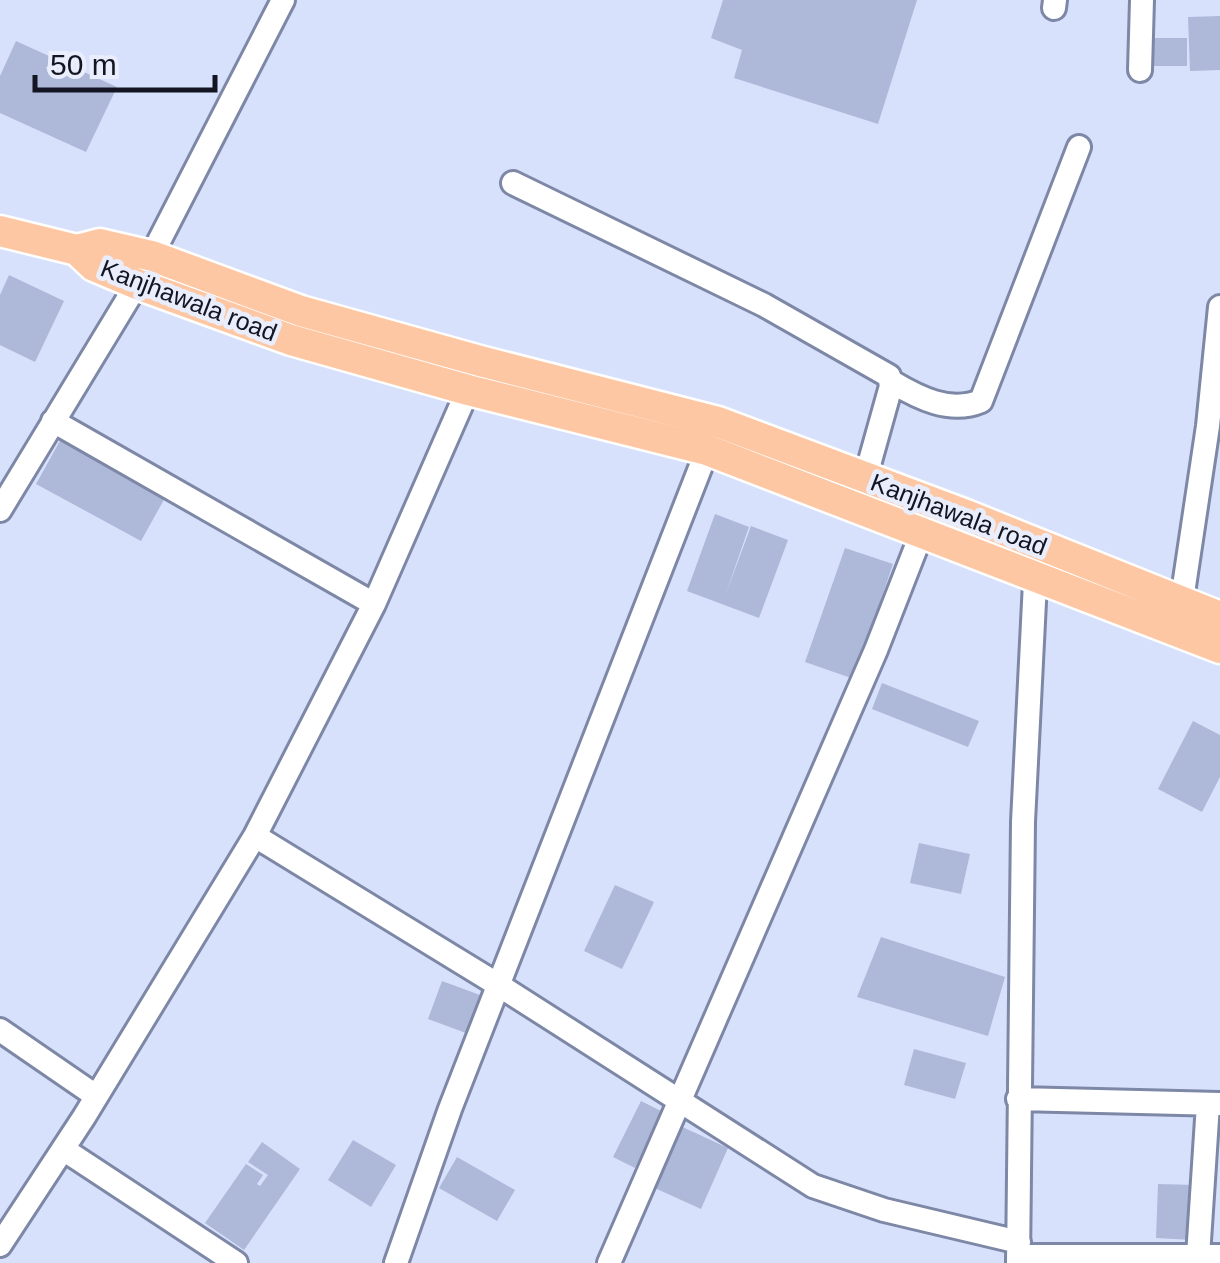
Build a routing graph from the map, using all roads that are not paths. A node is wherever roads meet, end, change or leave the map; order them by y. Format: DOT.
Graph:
graph roads {
  1 [pos="283,0"];
  2 [pos="1142,0"];
  3 [pos="1140,70"];
  4 [pos="1079,146"];
  5 [pos="513,183"];
  6 [pos="0,231"];
  7 [pos="77,250"];
  8 [pos="152,256"];
  9 [pos="137,284"];
  10 [pos="1220,307"];
  11 [pos="480,362"];
  12 [pos="892,382"];
  13 [pos="468,390"];
  14 [pos="52,421"];
  15 [pos="1214,427"];
  16 [pos="713,436"];
  17 [pos="866,479"];
  18 [pos="0,510"];
  19 [pos="927,519"];
  20 [pos="1039,544"];
  21 [pos="1034,575"];
  22 [pos="374,604"];
  23 [pos="1180,617"];
  24 [pos="1220,618"];
  25 [pos="1220,648"];
  26 [pos="255,836"];
  27 [pos="500,986"];
  28 [pos="0,1030"];
  29 [pos="96,1096"];
  30 [pos="679,1100"];
  31 [pos="1018,1100"];
  32 [pos="1214,1104"];
  33 [pos="63,1150"];
  34 [pos="0,1245"];
  35 [pos="1018,1254"];
  36 [pos="1209,1256"];
  37 [pos="236,1263"];
  38 [pos="396,1263"];
  39 [pos="609,1263"];
  1 -- 8 [label="street"];
  2 -- 3 [label="street"];
  4 -- 12 [label="street"];
  5 -- 12 [label="street"];
  6 -- 7 [label="main road"];
  7 -- 8 [label="main road, Kanjhawala road"];
  7 -- 9 [label="main road, Kanjhawala road"];
  8 -- 9 [label="street"];
  8 -- 11 [label="main road, Kanjhawala road"];
  9 -- 13 [label="main road, Kanjhawala road"];
  9 -- 14 [label="street"];
  10 -- 15 [label="street"];
  11 -- 13 [label="street"];
  11 -- 16 [label="main road, Kanjhawala road"];
  12 -- 17 [label="street"];
  13 -- 16 [label="main road, Kanjhawala road"];
  13 -- 22 [label="street"];
  14 -- 18 [label="street"];
  14 -- 22 [label="street"];
  15 -- 23 [label="street"];
  16 -- 17 [label="main road, Kanjhawala road"];
  16 -- 19 [label="main road, Kanjhawala road"];
  16 -- 27 [label="street"];
  17 -- 19 [label="main road, Kanjhawala road"];
  19 -- 20 [label="main road, Kanjhawala road"];
  19 -- 21 [label="main road, Kanjhawala road"];
  19 -- 30 [label="street"];
  20 -- 21 [label="street"];
  20 -- 23 [label="main road, Kanjhawala road"];
  21 -- 23 [label="main road, Kanjhawala road"];
  21 -- 31 [label="street"];
  22 -- 26 [label="street"];
  23 -- 24 [label="main road, Kanjhawala road"];
  23 -- 25 [label="main road, Kanjhawala road"];
  26 -- 27 [label="street"];
  26 -- 29 [label="street"];
  27 -- 30 [label="street"];
  27 -- 38 [label="street"];
  28 -- 29 [label="street"];
  29 -- 33 [label="street"];
  30 -- 35 [label="street"];
  30 -- 39 [label="street"];
  31 -- 32 [label="street"];
  31 -- 35 [label="street"];
  32 -- 36 [label="street"];
  33 -- 34 [label="street"];
  33 -- 37 [label="street"];
  35 -- 36 [label="street"];
}
